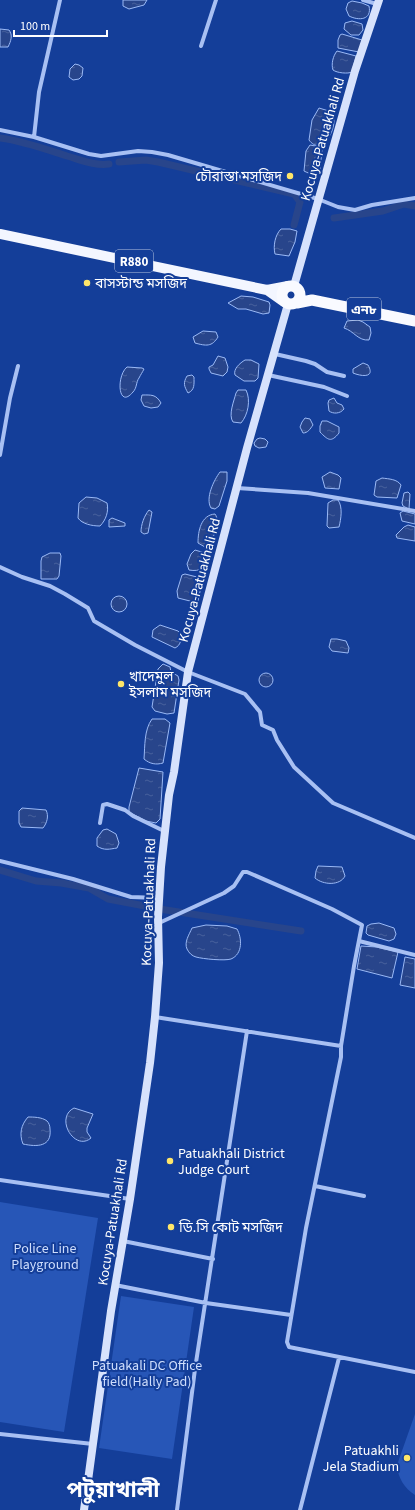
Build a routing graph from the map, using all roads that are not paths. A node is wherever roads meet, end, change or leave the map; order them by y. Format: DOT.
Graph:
graph roads {
  1 [pos="60,0"];
  2 [pos="216,0"];
  3 [pos="363,0"];
  4 [pos="378,2"];
  5 [pos="201,46"];
  6 [pos="0,130"];
  7 [pos="34,137"];
  8 [pos="415,198"];
  9 [pos="318,199"];
  10 [pos="0,234"];
  11 [pos="294,288"];
  12 [pos="267,290"];
  13 [pos="312,300"];
  14 [pos="289,303"];
  15 [pos="415,321"];
  16 [pos="275,354"];
  17 [pos="18,366"];
  18 [pos="268,375"];
  19 [pos="344,376"];
  20 [pos="347,396"];
  21 [pos="0,456"];
  22 [pos="238,488"];
  23 [pos="415,511"];
  24 [pos="0,567"];
  25 [pos="188,672"];
  26 [pos="100,823"];
  27 [pos="164,831"];
  28 [pos="415,838"];
  29 [pos="0,862"];
  30 [pos="159,898"];
  31 [pos="159,920"];
  32 [pos="359,941"];
  33 [pos="415,955"];
  34 [pos="155,1018"];
  35 [pos="247,1032"];
  36 [pos="341,1046"];
  37 [pos="0,1180"];
  38 [pos="315,1186"];
  39 [pos="364,1196"];
  40 [pos="130,1198"];
  41 [pos="122,1241"];
  42 [pos="213,1259"];
  43 [pos="115,1285"];
  44 [pos="206,1303"];
  45 [pos="291,1315"];
  46 [pos="339,1358"];
  47 [pos="415,1372"];
  48 [pos="0,1434"];
  49 [pos="93,1444"];
  50 [pos="84,1510"];
  51 [pos="177,1510"];
  52 [pos="300,1510"];
  1 -- 7 [label="street"];
  2 -- 5 [label="street"];
  3 -- 4 [label="street"];
  4 -- 9 [label="main road, Kocuya-Patuakhali Rd"];
  6 -- 7 [label="street"];
  7 -- 9 [label="street"];
  8 -- 9 [label="street"];
  9 -- 11 [label="main road, Kocuya-Patuakhali Rd"];
  10 -- 12 [label="main road, R880"];
  11 -- 12 [label="main road"];
  11 -- 13 [label="highway, এন৮"];
  11 -- 14 [label="highway"];
  11 -- 14 [label="highway"];
  12 -- 14 [label="main road"];
  13 -- 14 [label="highway, এন৮"];
  13 -- 15 [label="highway, এন৮"];
  14 -- 16 [label="main road, Kocuya-Patuakhali Rd"];
  16 -- 18 [label="main road, Kocuya-Patuakhali Rd"];
  16 -- 19 [label="street"];
  17 -- 21 [label="street"];
  18 -- 20 [label="street"];
  18 -- 22 [label="main road, Kocuya-Patuakhali Rd"];
  22 -- 23 [label="street"];
  22 -- 25 [label="main road, Kocuya-Patuakhali Rd"];
  24 -- 25 [label="street"];
  25 -- 27 [label="main road, Kocuya-Patuakhali Rd"];
  25 -- 28 [label="street"];
  26 -- 27 [label="street"];
  27 -- 30 [label="main road, Kocuya-Patuakhali Rd"];
  29 -- 30 [label="street"];
  30 -- 31 [label="main road, Kocuya-Patuakhali Rd"];
  31 -- 32 [label="street"];
  31 -- 34 [label="main road, Kocuya-Patuakhali Rd"];
  32 -- 33 [label="street"];
  32 -- 36 [label="street"];
  34 -- 35 [label="street"];
  34 -- 40 [label="main road, Kocuya-Patuakhali Rd"];
  35 -- 36 [label="street"];
  35 -- 42 [label="street"];
  36 -- 38 [label="street"];
  37 -- 40 [label="street"];
  38 -- 39 [label="street"];
  38 -- 45 [label="street"];
  40 -- 41 [label="main road, Kocuya-Patuakhali Rd"];
  41 -- 42 [label="street"];
  41 -- 43 [label="main road, Kocuya-Patuakhali Rd"];
  42 -- 44 [label="street"];
  43 -- 44 [label="street"];
  43 -- 49 [label="main road, Kocuya-Patuakhali Rd"];
  44 -- 45 [label="street"];
  44 -- 51 [label="street"];
  45 -- 46 [label="street"];
  46 -- 47 [label="street"];
  46 -- 52 [label="street"];
  48 -- 49 [label="street"];
  49 -- 50 [label="main road, Kocuya-Patuakhali Rd"];
}
